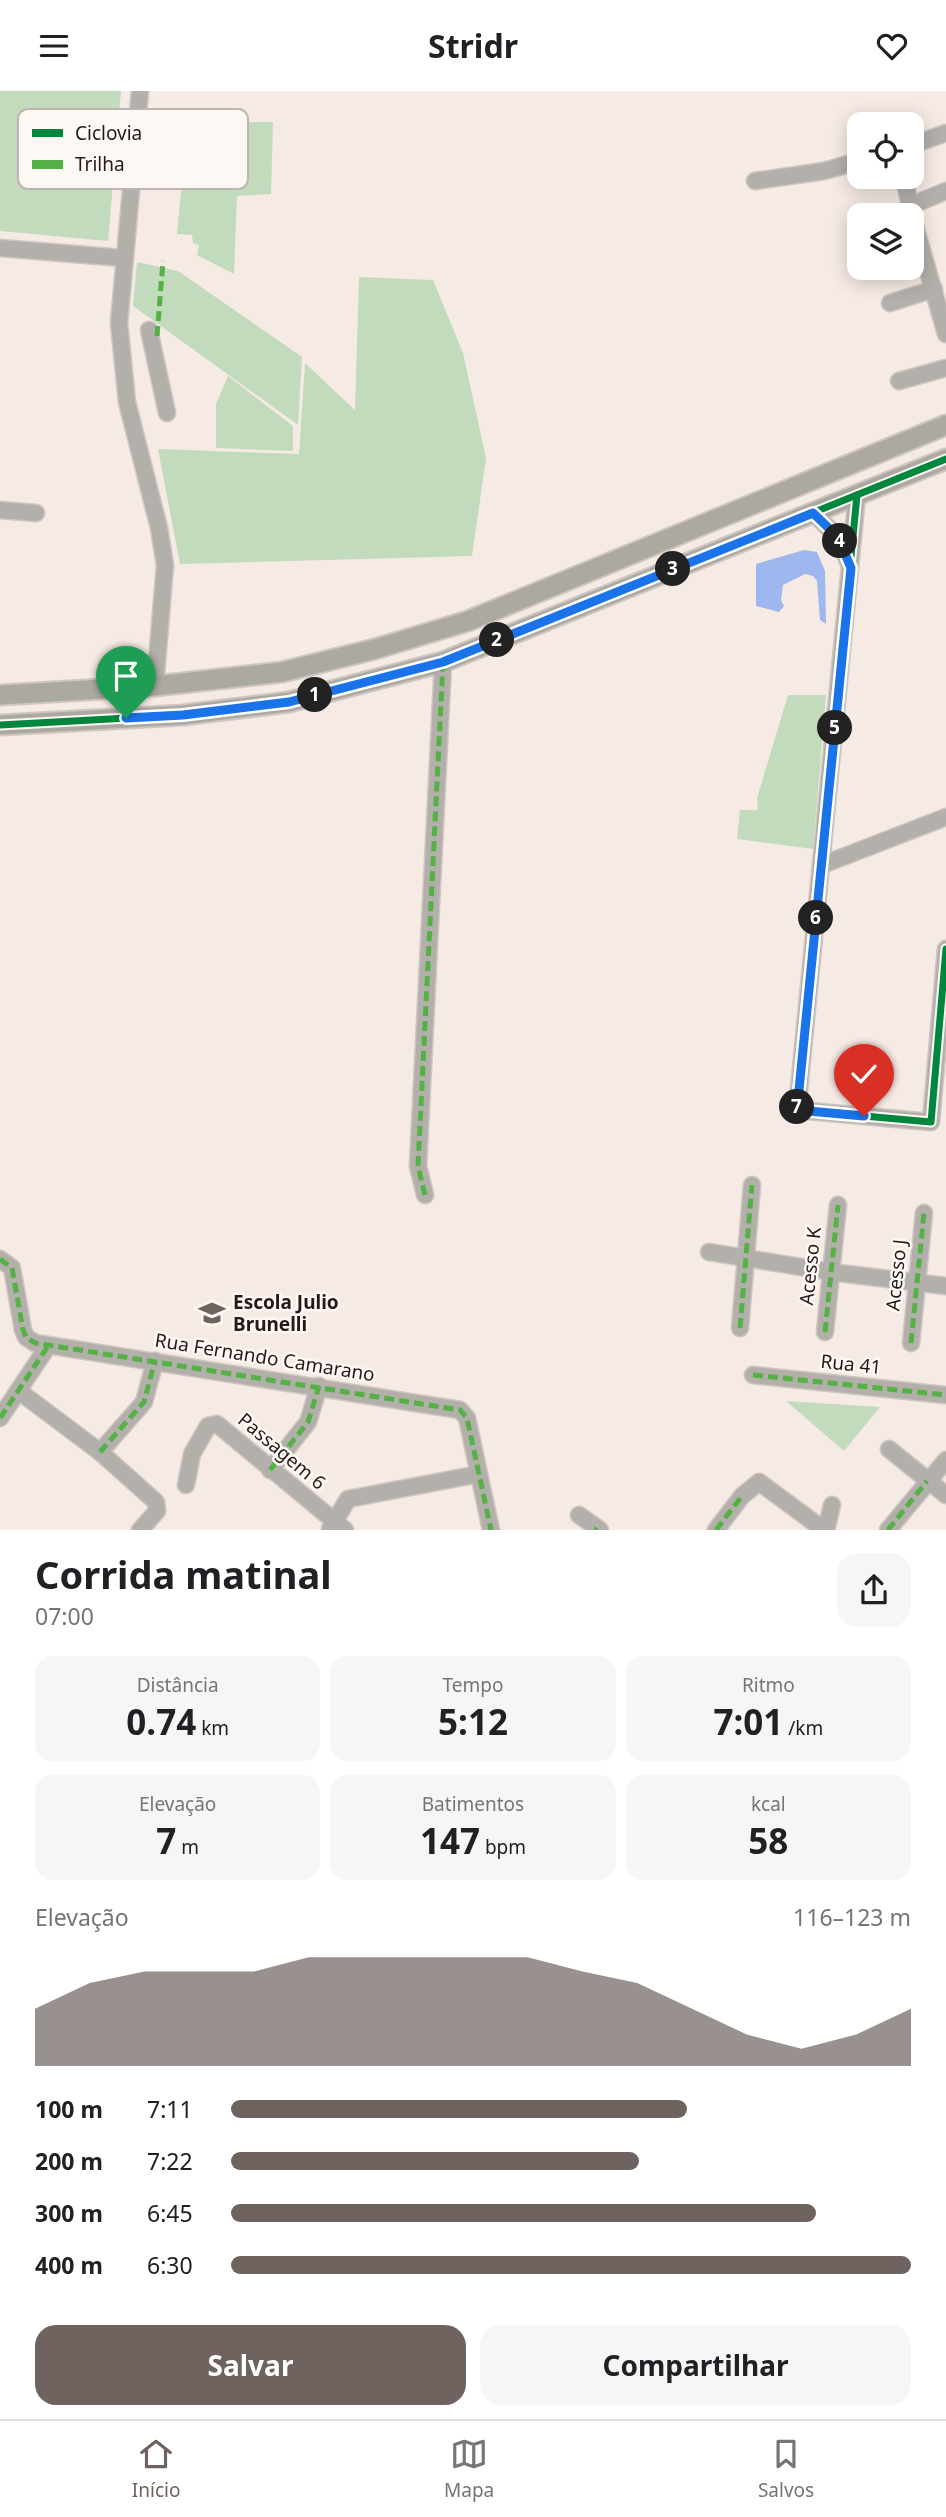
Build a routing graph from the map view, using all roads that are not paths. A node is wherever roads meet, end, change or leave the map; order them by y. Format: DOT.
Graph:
graph roads {
  1 [pos="140,91"];
  2 [pos="138,109"];
  3 [pos="946,133"];
  4 [pos="924,141"];
  5 [pos="847,163"];
  6 [pos="755,181"];
  7 [pos="130,189"];
  8 [pos="946,191"];
  9 [pos="924,204"];
  10 [pos="0,248"];
  11 [pos="924,249"];
  12 [pos="123,258"];
  13 [pos="937,282"];
  14 [pos="890,303"];
  15 [pos="149,330"];
  16 [pos="946,334"];
  17 [pos="946,368"];
  18 [pos="899,381"];
  19 [pos="167,413"];
  20 [pos="946,425"];
  21 [pos="946,459"];
  22 [pos="857,495"];
  23 [pos="0,510"];
  24 [pos="36,513"];
  25 [pos="813,513"];
  26 [pos="851,568"];
  27 [pos="443,662"];
  28 [pos="155,685"];
  29 [pos="0,695"];
  30 [pos="0,725"];
  31 [pos="946,817"];
  32 [pos="821,865"];
  33 [pos="946,949"];
  34 [pos="752,1185"];
  35 [pos="425,1195"];
  36 [pos="838,1205"];
  37 [pos="924,1213"];
  38 [pos="709,1252"];
  39 [pos="747,1258"];
  40 [pos="0,1259"];
  41 [pos="831,1272"];
  42 [pos="916,1282"];
  43 [pos="946,1286"];
  44 [pos="740,1328"];
  45 [pos="825,1332"];
  46 [pos="911,1343"];
  47 [pos="48,1346"];
  48 [pos="155,1361"];
  49 [pos="752,1375"];
  50 [pos="319,1386"];
  51 [pos="20,1392"];
  52 [pos="946,1395"];
  53 [pos="2,1411"];
  54 [pos="888,1449"];
  55 [pos="100,1452"];
  56 [pos="946,1459"];
  57 [pos="270,1470"];
  58 [pos="479,1474"];
  59 [pos="928,1481"];
  60 [pos="186,1485"];
  61 [pos="946,1495"];
  62 [pos="832,1505"];
  63 [pos="579,1515"];
  64 [pos="337,1527"];
  65 [pos="597,1529"];
  66 [pos="140,1530"];
  67 [pos="491,1530"];
  68 [pos="716,1530"];
  69 [pos="825,1530"];
  70 [pos="888,1530"];
  1 -- 2 [label="street"];
  3 -- 4 [label="street"];
  5 -- 6 [label="street"];
  7 -- 12 [label="street"];
  8 -- 9 [label="street"];
  10 -- 12 [label="street"];
  11 -- 13 [label="street"];
  12 -- 28 [label="street"];
  13 -- 14 [label="street"];
  13 -- 16 [label="street"];
  15 -- 19 [label="street"];
  17 -- 18 [label="street"];
  20 -- 28 [label="main road"];
  21 -- 22 [label="main road"];
  22 -- 25 [label="main road"];
  22 -- 26 [label="street"];
  23 -- 24 [label="street"];
  25 -- 26 [label="street"];
  25 -- 27 [label="main road"];
  26 -- 32 [label="street"];
  27 -- 30 [label="main road"];
  27 -- 35 [label="street"];
  28 -- 29 [label="main road"];
  31 -- 32 [label="street"];
  32 -- 33 [label="street"];
  34 -- 39 [label="street"];
  36 -- 41 [label="street, Acesso K"];
  37 -- 42 [label="street, Acesso J"];
  38 -- 39 [label="street"];
  39 -- 41 [label="street"];
  39 -- 44 [label="street"];
  40 -- 47 [label="street"];
  41 -- 42 [label="street"];
  41 -- 45 [label="street, Acesso K"];
  42 -- 43 [label="street"];
  42 -- 46 [label="street, Acesso J"];
  47 -- 48 [label="street, Rua Fernando Camarano"];
  47 -- 51 [label="street"];
  48 -- 50 [label="street, Rua Fernando Camarano"];
  48 -- 55 [label="street"];
  49 -- 52 [label="street, Rua 41"];
  50 -- 57 [label="street"];
  50 -- 58 [label="street, Rua Fernando Camarano"];
  51 -- 53 [label="street"];
  51 -- 55 [label="street"];
  54 -- 59 [label="street"];
  55 -- 66 [label="street"];
  56 -- 59 [label="street"];
  57 -- 60 [label="street, Passagem 6"];
  57 -- 64 [label="street, Passagem 6"];
  58 -- 64 [label="street"];
  58 -- 67 [label="street, Rua Fernando Camarano"];
  59 -- 61 [label="street"];
  59 -- 70 [label="street"];
  62 -- 69 [label="street"];
  63 -- 65 [label="street"];
  68 -- 69 [label="street"];
}
